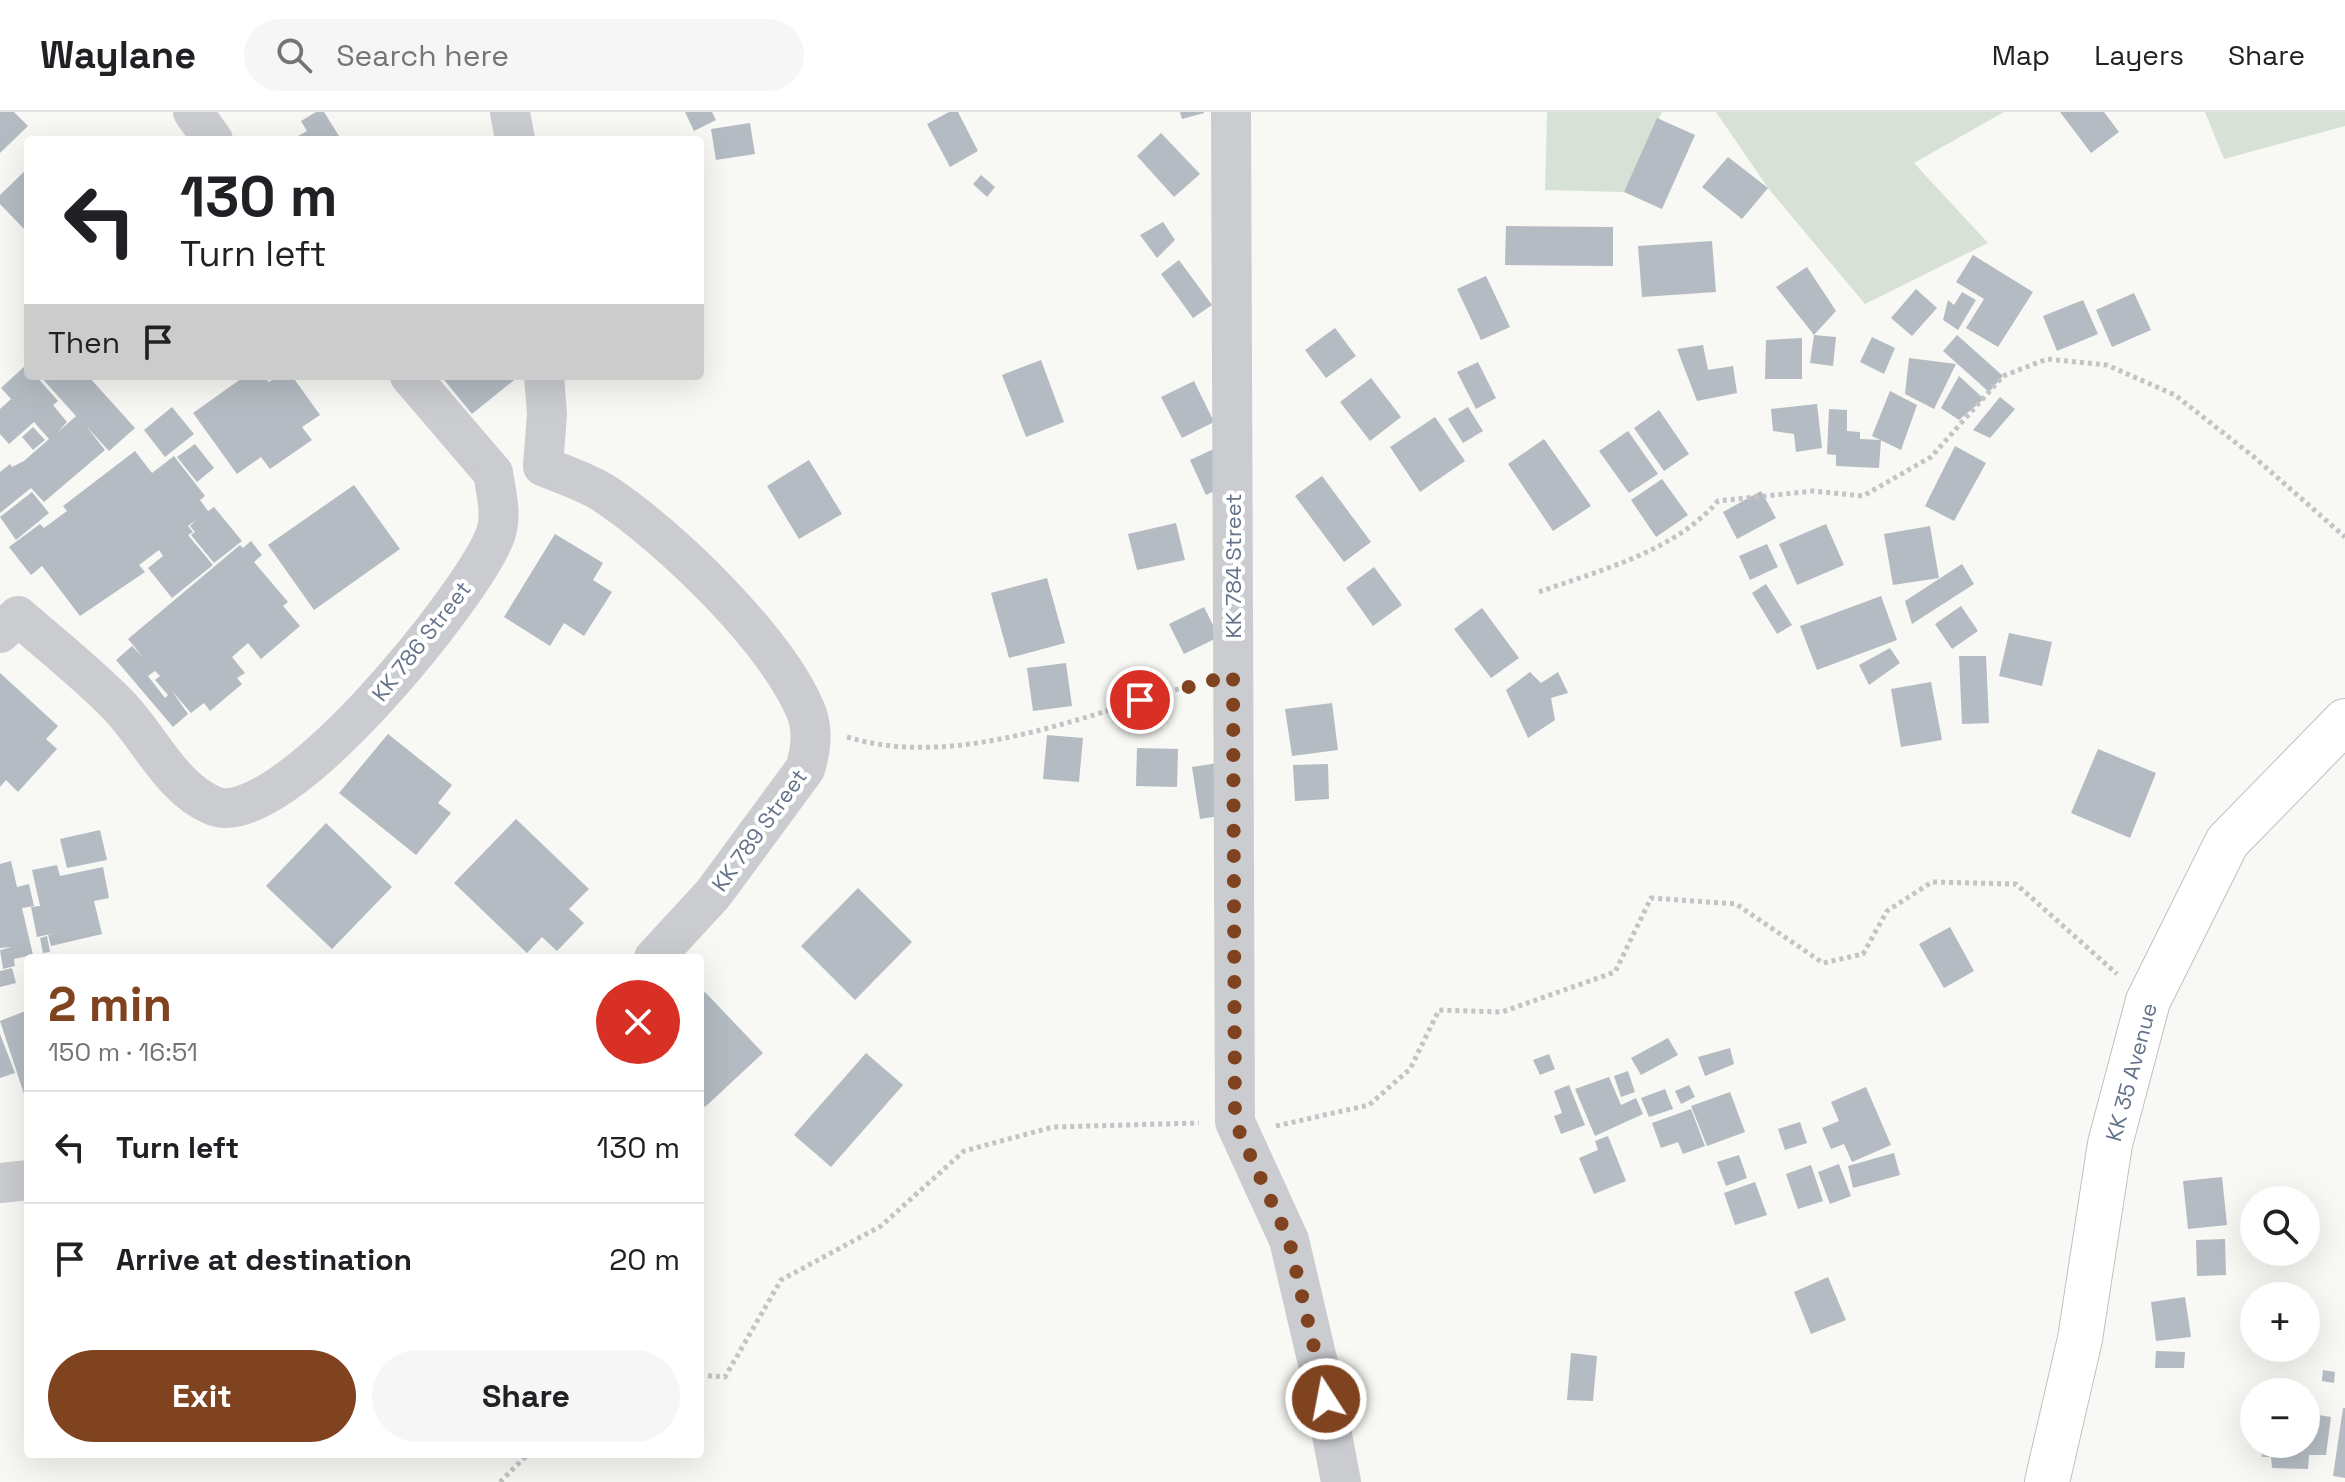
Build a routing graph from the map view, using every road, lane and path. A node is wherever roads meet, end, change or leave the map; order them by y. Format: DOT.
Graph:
graph roads {
  1 [pos="193,112"];
  2 [pos="510,112"];
  3 [pos="1231,112"];
  4 [pos="210,136"];
  5 [pos="514,136"];
  6 [pos="413,380"];
  7 [pos="544,380"];
  8 [pos="543,466"];
  9 [pos="493,473"];
  10 [pos="2345,537"];
  11 [pos="1539,592"];
  12 [pos="6,614"];
  13 [pos="1233,675"];
  14 [pos="2345,721"];
  15 [pos="808,725"];
  16 [pos="658,954"];
  17 [pos="2148,1001"];
  18 [pos="1235,1122"];
  19 [pos="24,1180"];
  20 [pos="0,1183"];
  21 [pos="704,1375"];
  22 [pos="524,1458"];
  23 [pos="500,1482"];
  24 [pos="1341,1482"];
  25 [pos="2047,1482"];
  1 -- 4 [label="street"];
  2 -- 5 [label="street"];
  3 -- 13 [label="street, KK 784 Street"];
  6 -- 9 [label="street"];
  7 -- 8 [label="street"];
  8 -- 9 [label="street"];
  8 -- 15 [label="street, KK 789 Street"];
  9 -- 12 [label="street, KK 786 Street"];
  10 -- 11 [label="path"];
  13 -- 15 [label="path"];
  13 -- 18 [label="street, KK 784 Street"];
  14 -- 17 [label="main road, KK 35 Avenue"];
  15 -- 16 [label="street, KK 789 Street"];
  17 -- 18 [label="path"];
  17 -- 25 [label="main road, KK 35 Avenue"];
  18 -- 21 [label="path"];
  18 -- 24 [label="street, KK 784 Street"];
  19 -- 20 [label="street"];
  22 -- 23 [label="path"];
}
